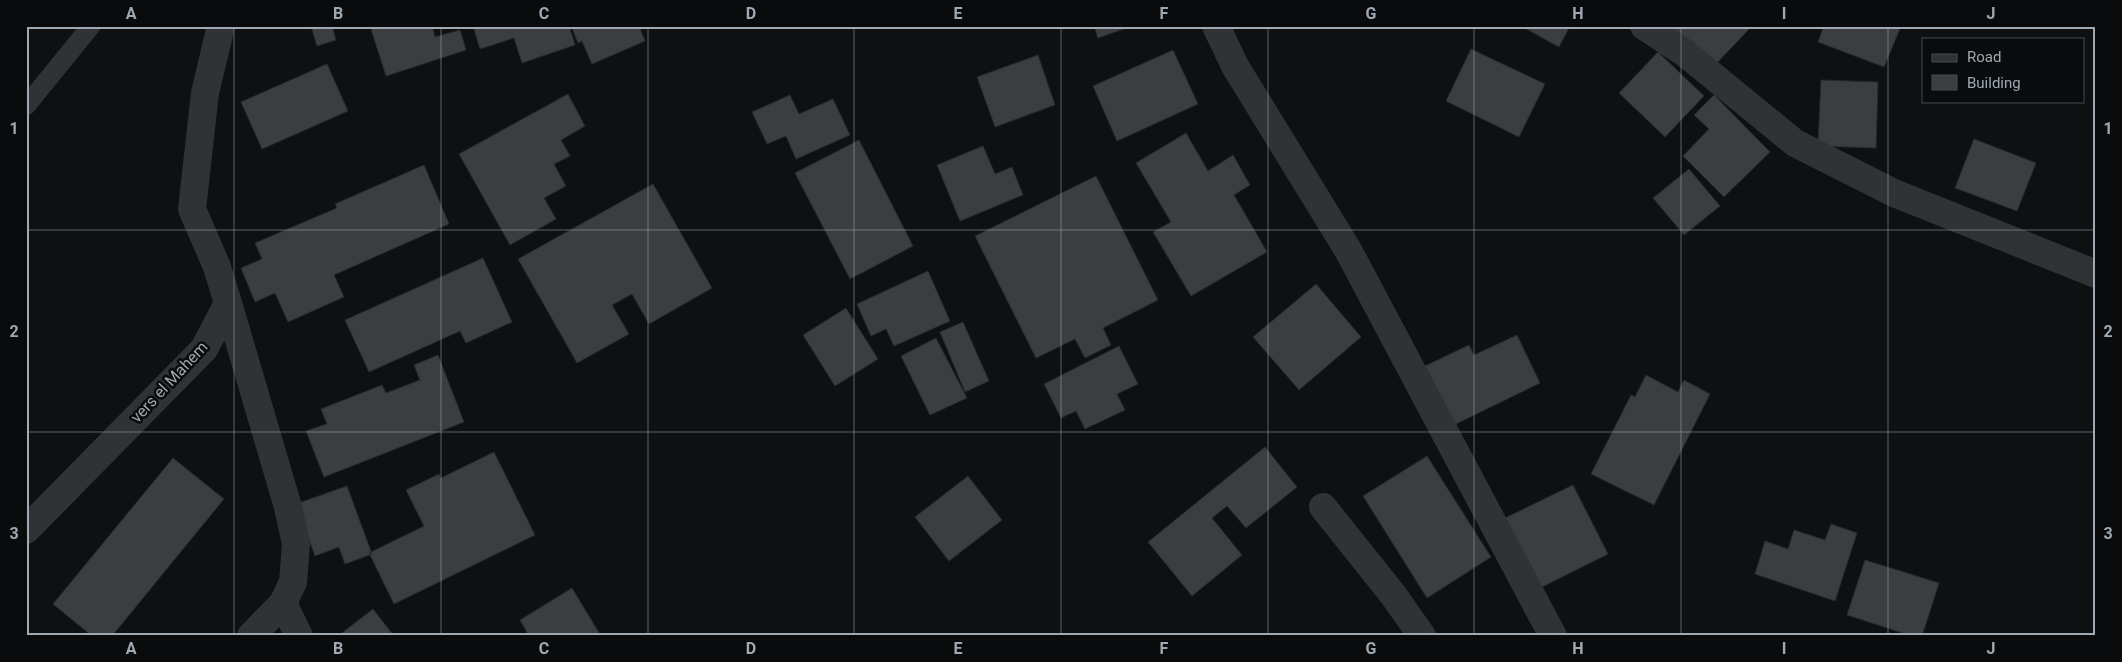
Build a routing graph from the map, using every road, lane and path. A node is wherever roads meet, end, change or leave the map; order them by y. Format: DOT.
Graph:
graph roads {
  1 [pos="92,26"];
  2 [pos="221,26"];
  3 [pos="1216,26"];
  4 [pos="1644,26"];
  5 [pos="26,106"];
  6 [pos="2096,274"];
  7 [pos="228,303"];
  8 [pos="1323,507"];
  9 [pos="26,530"];
  10 [pos="283,603"];
  11 [pos="251,636"];
  12 [pos="299,636"];
  13 [pos="1422,636"];
  14 [pos="1553,636"];
  1 -- 5 [label="lane"];
  2 -- 7 [label="street"];
  3 -- 14 [label="street"];
  4 -- 6 [label="street"];
  7 -- 9 [label="street, vers el Mahem"];
  7 -- 10 [label="street"];
  8 -- 13 [label="street"];
  10 -- 11 [label="street"];
  10 -- 12 [label="street"];
}
